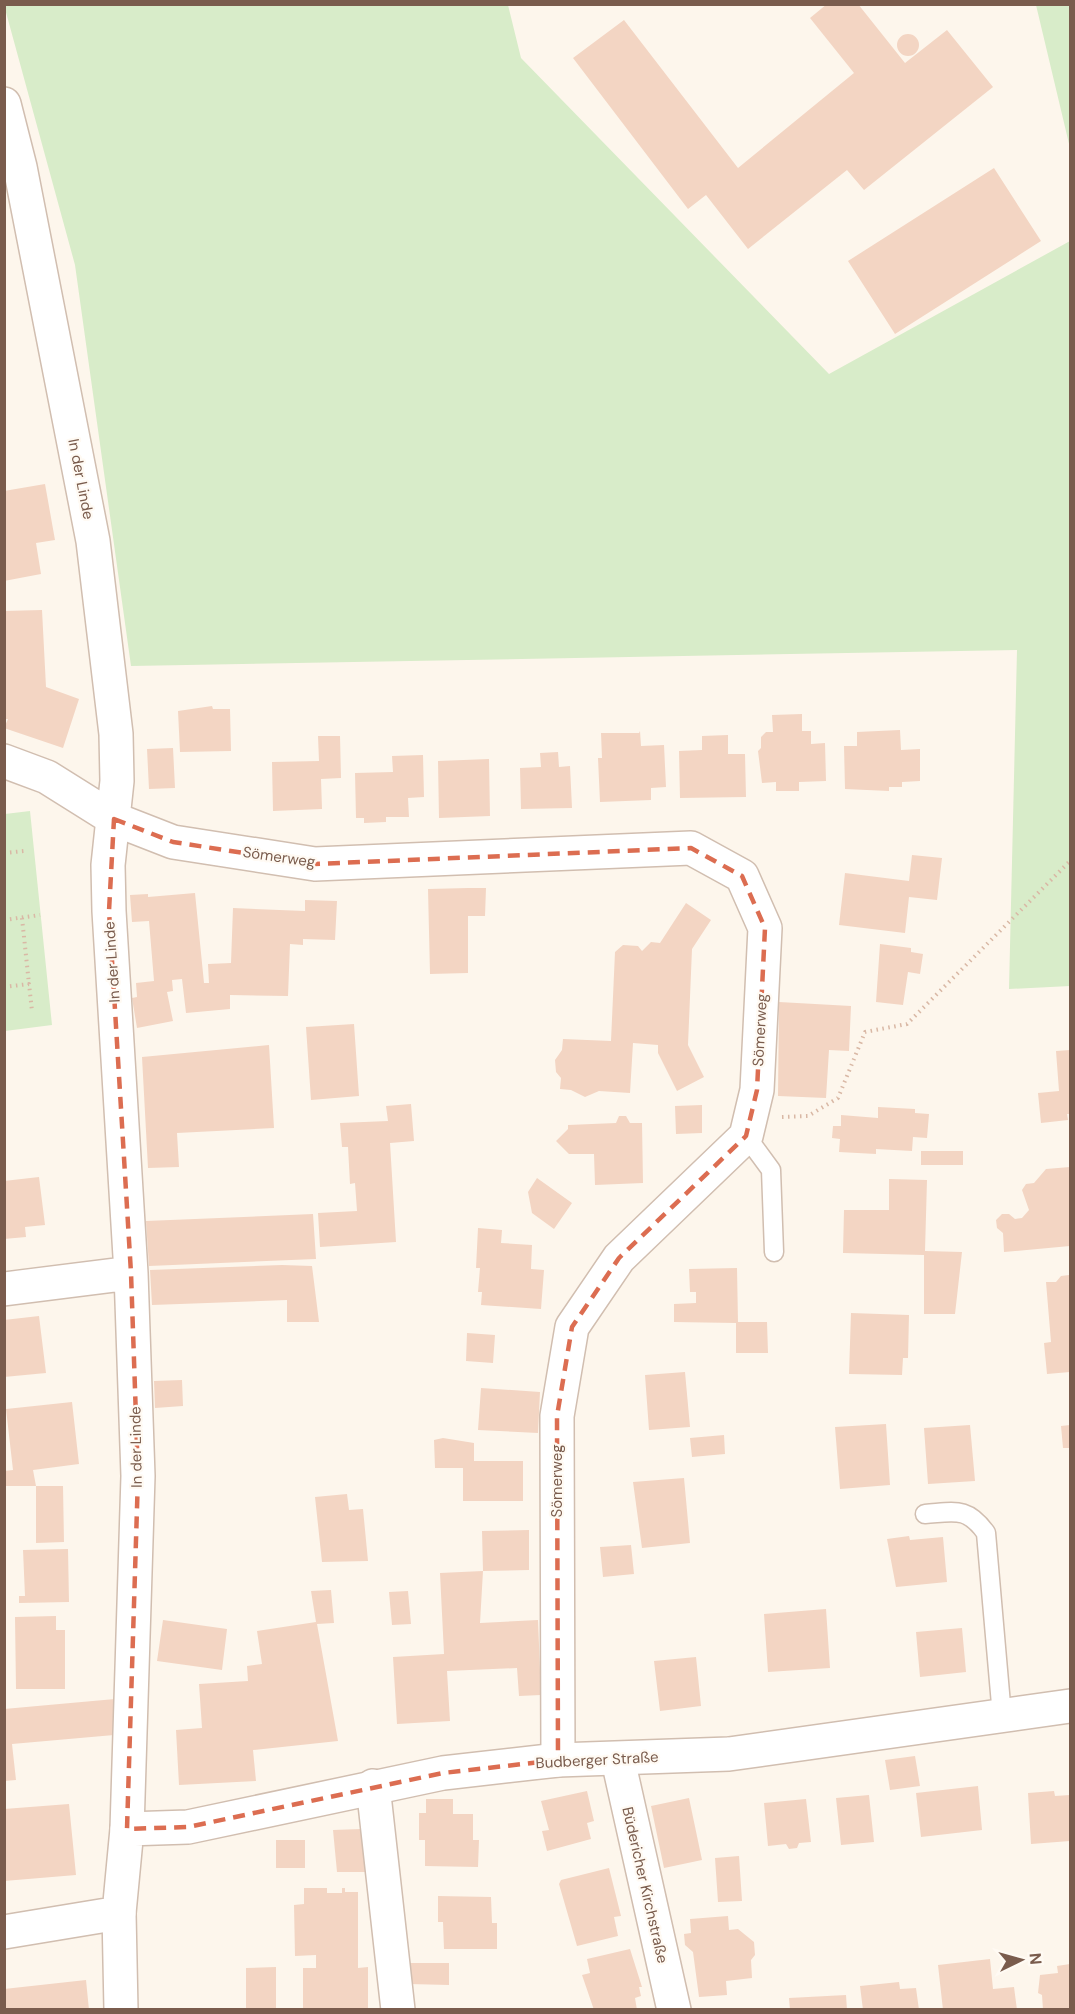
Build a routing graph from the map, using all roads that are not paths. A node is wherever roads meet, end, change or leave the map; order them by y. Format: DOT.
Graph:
graph roads {
  1 [pos="4,104"];
  2 [pos="4,761"];
  3 [pos="114,819"];
  4 [pos="749,1122"];
  5 [pos="774,1252"];
  6 [pos="131,1273"];
  7 [pos="4,1289"];
  8 [pos="925,1514"];
  9 [pos="1071,1706"];
  10 [pos="1002,1716"];
  11 [pos="558,1760"];
  12 [pos="618,1760"];
  13 [pos="374,1786"];
  14 [pos="127,1829"];
  15 [pos="119,1913"];
  16 [pos="4,1932"];
  17 [pos="121,2010"];
  18 [pos="398,2010"];
  19 [pos="674,2010"];
  1 -- 3 [label="street, In der Linde"];
  2 -- 3 [label="street, Sömerweg"];
  3 -- 4 [label="street, Sömerweg"];
  3 -- 6 [label="street, In der Linde"];
  4 -- 5 [label="lane"];
  4 -- 11 [label="street, Sömerweg"];
  6 -- 7 [label="street"];
  6 -- 14 [label="street, In der Linde"];
  8 -- 10 [label="lane"];
  9 -- 10 [label="street, Budberger Straße"];
  10 -- 12 [label="street, Budberger Straße"];
  11 -- 12 [label="street, Budberger Straße"];
  11 -- 13 [label="street, Budberger Straße"];
  12 -- 19 [label="street, Büdericher Kirchstraße"];
  13 -- 14 [label="street, Budberger Straße"];
  13 -- 18 [label="street"];
  14 -- 15 [label="street, In der Linde"];
  15 -- 16 [label="street"];
  15 -- 17 [label="street, In der Linde"];
}
